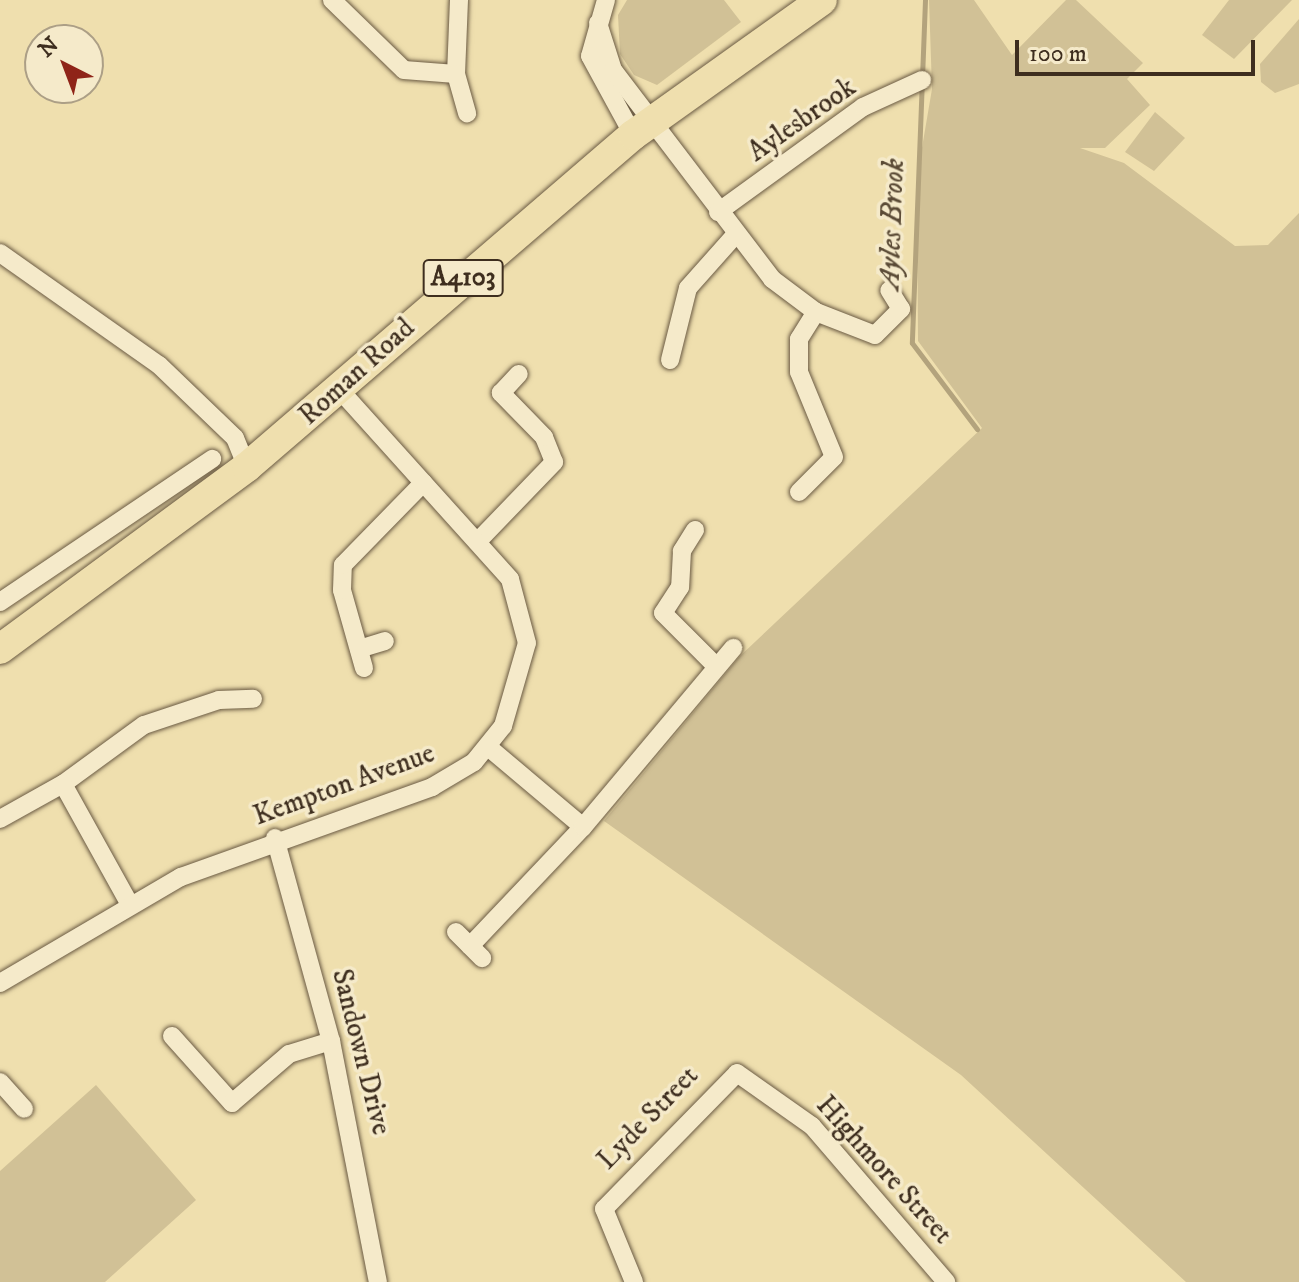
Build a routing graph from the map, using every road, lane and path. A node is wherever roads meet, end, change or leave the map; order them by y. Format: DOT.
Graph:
graph roads {
  1 [pos="332,0"];
  2 [pos="459,0"];
  3 [pos="606,0"];
  4 [pos="822,0"];
  5 [pos="598,23"];
  6 [pos="456,74"];
  7 [pos="922,80"];
  8 [pos="467,113"];
  9 [pos="643,127"];
  10 [pos="718,212"];
  11 [pos="735,235"];
  12 [pos="0,253"];
  13 [pos="889,290"];
  14 [pos="816,312"];
  15 [pos="670,360"];
  16 [pos="519,374"];
  17 [pos="339,389"];
  18 [pos="212,459"];
  19 [pos="247,467"];
  20 [pos="423,483"];
  21 [pos="799,492"];
  22 [pos="695,530"];
  23 [pos="480,539"];
  24 [pos="1,602"];
  25 [pos="12,640"];
  26 [pos="385,641"];
  27 [pos="733,648"];
  28 [pos="716,666"];
  29 [pos="253,699"];
  30 [pos="488,747"];
  31 [pos="63,784"];
  32 [pos="0,819"];
  33 [pos="583,827"];
  34 [pos="275,838"];
  35 [pos="129,903"];
  36 [pos="456,932"];
  37 [pos="0,983"];
  38 [pos="172,1036"];
  39 [pos="331,1041"];
  40 [pos="737,1073"];
  41 [pos="0,1082"];
  42 [pos="24,1109"];
  43 [pos="378,1282"];
  44 [pos="634,1282"];
  45 [pos="946,1282"];
  1 -- 6 [label="street"];
  2 -- 6 [label="street"];
  3 -- 5 [label="street"];
  4 -- 9 [label="main road, Roman Road / A4103"];
  5 -- 9 [label="street"];
  5 -- 9 [label="street"];
  6 -- 8 [label="street"];
  7 -- 10 [label="street, Aylesbrook"];
  9 -- 10 [label="street"];
  9 -- 17 [label="main road, Roman Road / A4103"];
  10 -- 11 [label="street"];
  11 -- 14 [label="street"];
  11 -- 15 [label="street"];
  12 -- 19 [label="street"];
  13 -- 14 [label="street"];
  14 -- 21 [label="street"];
  16 -- 23 [label="street"];
  17 -- 19 [label="main road, Roman Road / A4103"];
  17 -- 20 [label="street, Kempton Avenue"];
  18 -- 24 [label="street"];
  19 -- 25 [label="main road, Roman Road / A4103"];
  20 -- 23 [label="street, Kempton Avenue"];
  20 -- 26 [label="street"];
  22 -- 28 [label="street"];
  23 -- 30 [label="street, Kempton Avenue"];
  24 -- 25 [label="street"];
  27 -- 28 [label="street"];
  28 -- 33 [label="street"];
  29 -- 31 [label="street"];
  30 -- 33 [label="street"];
  30 -- 34 [label="street, Kempton Avenue"];
  31 -- 32 [label="street"];
  31 -- 35 [label="street"];
  33 -- 36 [label="street"];
  34 -- 35 [label="street, Kempton Avenue"];
  34 -- 39 [label="street, Sandown Drive"];
  35 -- 37 [label="street, Kempton Avenue"];
  38 -- 39 [label="street"];
  39 -- 43 [label="street, Sandown Drive"];
  40 -- 44 [label="street, Lyde Street"];
  40 -- 45 [label="street, Highmore Street"];
  41 -- 42 [label="street"];
}
